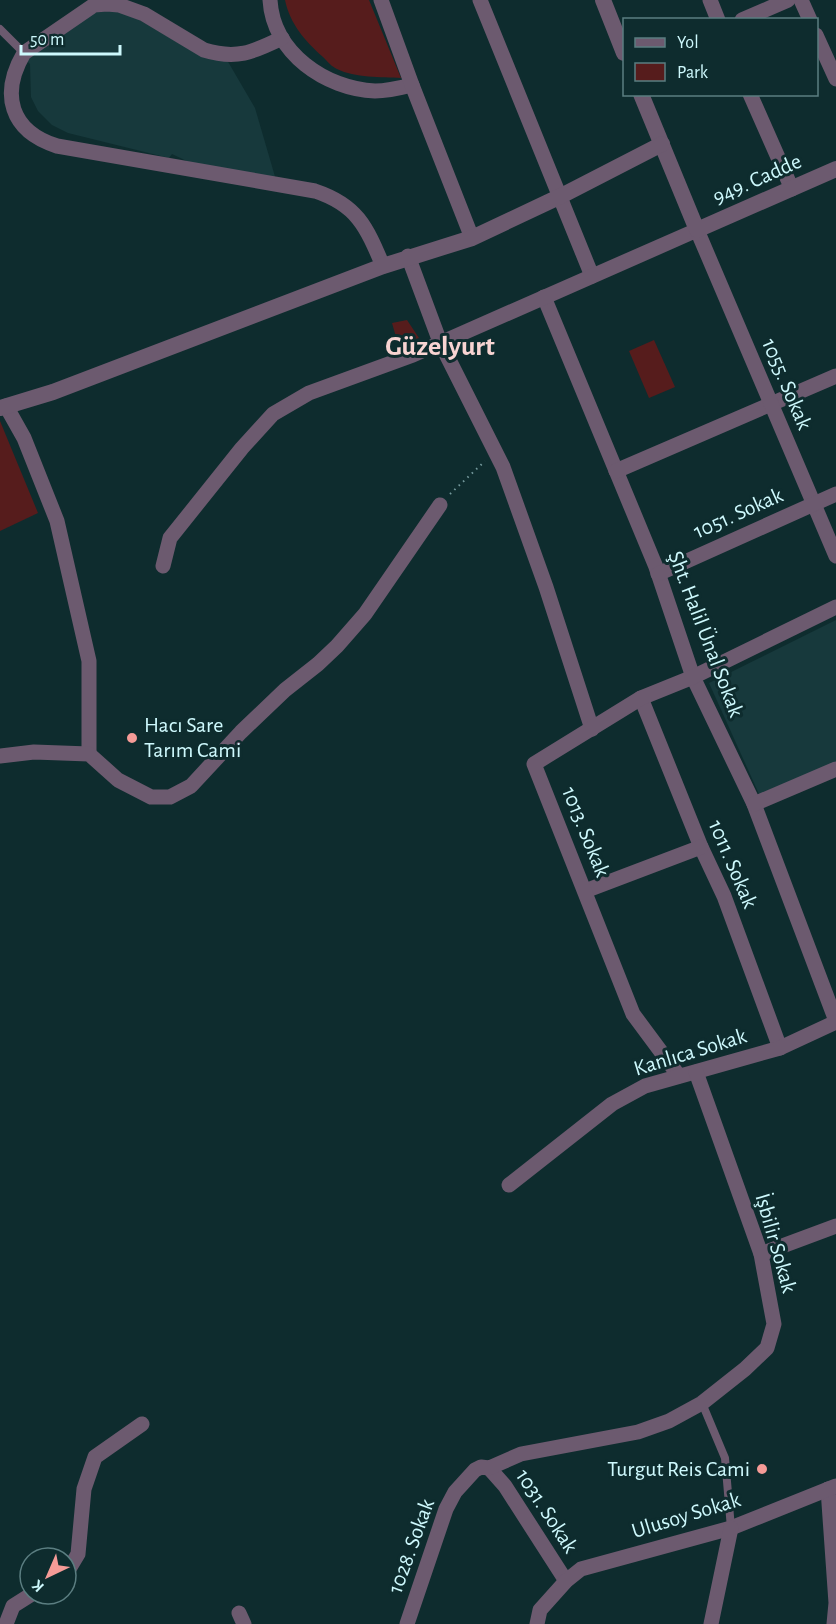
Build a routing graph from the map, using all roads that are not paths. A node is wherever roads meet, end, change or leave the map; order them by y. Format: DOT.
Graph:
graph roads {
  1 [pos="270,0"];
  2 [pos="381,0"];
  3 [pos="480,0"];
  4 [pos="603,0"];
  5 [pos="710,0"];
  6 [pos="788,0"];
  7 [pos="801,0"];
  8 [pos="93,3"];
  9 [pos="717,18"];
  10 [pos="747,18"];
  11 [pos="809,18"];
  12 [pos="0,29"];
  13 [pos="282,38"];
  14 [pos="818,39"];
  15 [pos="623,50"];
  16 [pos="24,53"];
  17 [pos="836,79"];
  18 [pos="412,85"];
  19 [pos="642,96"];
  20 [pos="751,96"];
  21 [pos="662,144"];
  22 [pos="836,169"];
  23 [pos="792,189"];
  24 [pos="561,196"];
  25 [pos="696,230"];
  26 [pos="472,238"];
  27 [pos="408,256"];
  28 [pos="382,266"];
  29 [pos="592,276"];
  30 [pos="544,297"];
  31 [pos="440,342"];
  32 [pos="836,376"];
  33 [pos="771,403"];
  34 [pos="3,407"];
  35 [pos="616,471"];
  36 [pos="836,494"];
  37 [pos="814,504"];
  38 [pos="440,506"];
  39 [pos="836,556"];
  40 [pos="164,566"];
  41 [pos="658,574"];
  42 [pos="836,607"];
  43 [pos="693,677"];
  44 [pos="641,698"];
  45 [pos="592,729"];
  46 [pos="89,754"];
  47 [pos="0,756"];
  48 [pos="836,769"];
  49 [pos="754,804"];
  50 [pos="701,847"];
  51 [pos="585,891"];
  52 [pos="836,1022"];
  53 [pos="780,1048"];
  54 [pos="696,1072"];
  55 [pos="679,1076"];
  56 [pos="509,1185"];
  57 [pos="836,1226"];
  58 [pos="761,1254"];
  59 [pos="702,1403"];
  60 [pos="142,1424"];
  61 [pos="602,1439"];
  62 [pos="489,1468"];
  63 [pos="832,1488"];
  64 [pos="731,1528"];
  65 [pos="78,1554"];
  66 [pos="566,1581"];
  67 [pos="18,1603"];
  68 [pos="6,1624"];
  69 [pos="407,1624"];
  70 [pos="537,1624"];
  71 [pos="711,1624"];
  72 [pos="834,1624"];
  1 -- 13 [label="street"];
  2 -- 18 [label="street"];
  3 -- 24 [label="street"];
  4 -- 15 [label="street"];
  5 -- 9 [label="street"];
  6 -- 10 [label="street"];
  7 -- 11 [label="street"];
  8 -- 13 [label="street"];
  8 -- 16 [label="street"];
  12 -- 16 [label="lane"];
  13 -- 18 [label="street"];
  14 -- 17 [label="street"];
  16 -- 28 [label="street"];
  18 -- 26 [label="street"];
  19 -- 21 [label="street"];
  20 -- 23 [label="street"];
  21 -- 24 [label="street"];
  21 -- 25 [label="street"];
  22 -- 23 [label="street, 949. Cadde"];
  23 -- 25 [label="street, 949. Cadde"];
  24 -- 26 [label="street"];
  24 -- 29 [label="street"];
  25 -- 29 [label="street"];
  25 -- 33 [label="street, 1055. Sokak"];
  26 -- 27 [label="street"];
  27 -- 28 [label="street"];
  27 -- 31 [label="street"];
  28 -- 34 [label="street"];
  29 -- 30 [label="street"];
  30 -- 31 [label="street"];
  30 -- 35 [label="street, Şht. Halil Ünal Sokak"];
  31 -- 40 [label="street"];
  31 -- 45 [label="street"];
  32 -- 33 [label="street"];
  33 -- 35 [label="street"];
  33 -- 37 [label="street, 1055. Sokak"];
  34 -- 46 [label="street"];
  35 -- 41 [label="street, Şht. Halil Ünal Sokak"];
  36 -- 37 [label="street, 1051. Sokak"];
  37 -- 39 [label="street, 1055. Sokak"];
  37 -- 41 [label="street, 1051. Sokak"];
  38 -- 46 [label="street"];
  41 -- 43 [label="street, Şht. Halil Ünal Sokak"];
  42 -- 43 [label="street, 1013. Sokak"];
  43 -- 44 [label="street, 1013. Sokak"];
  43 -- 49 [label="street, Şht. Halil Ünal Sokak"];
  44 -- 45 [label="street, 1013. Sokak"];
  44 -- 50 [label="street, 1011. Sokak"];
  45 -- 51 [label="street, 1013. Sokak"];
  46 -- 47 [label="street"];
  48 -- 49 [label="street"];
  49 -- 52 [label="street, Şht. Halil Ünal Sokak"];
  50 -- 51 [label="street"];
  50 -- 53 [label="street, 1011. Sokak"];
  51 -- 55 [label="street, 1013. Sokak"];
  52 -- 53 [label="street, Kanlıca Sokak"];
  53 -- 54 [label="street, Kanlıca Sokak"];
  54 -- 55 [label="street, Kanlıca Sokak"];
  54 -- 58 [label="street, İşbilir Sokak"];
  55 -- 56 [label="street, Kanlıca Sokak"];
  57 -- 58 [label="street"];
  58 -- 59 [label="street, İşbilir Sokak"];
  59 -- 61 [label="street, İşbilir Sokak"];
  59 -- 64 [label="lane"];
  60 -- 65 [label="street"];
  61 -- 62 [label="street, 1028. Sokak"];
  62 -- 66 [label="street, 1031. Sokak"];
  62 -- 69 [label="street, 1028. Sokak"];
  63 -- 64 [label="street, Ulusoy Sokak"];
  63 -- 72 [label="street"];
  64 -- 66 [label="street, Ulusoy Sokak"];
  64 -- 71 [label="street"];
  66 -- 70 [label="street"];
  67 -- 68 [label="street"];
}
